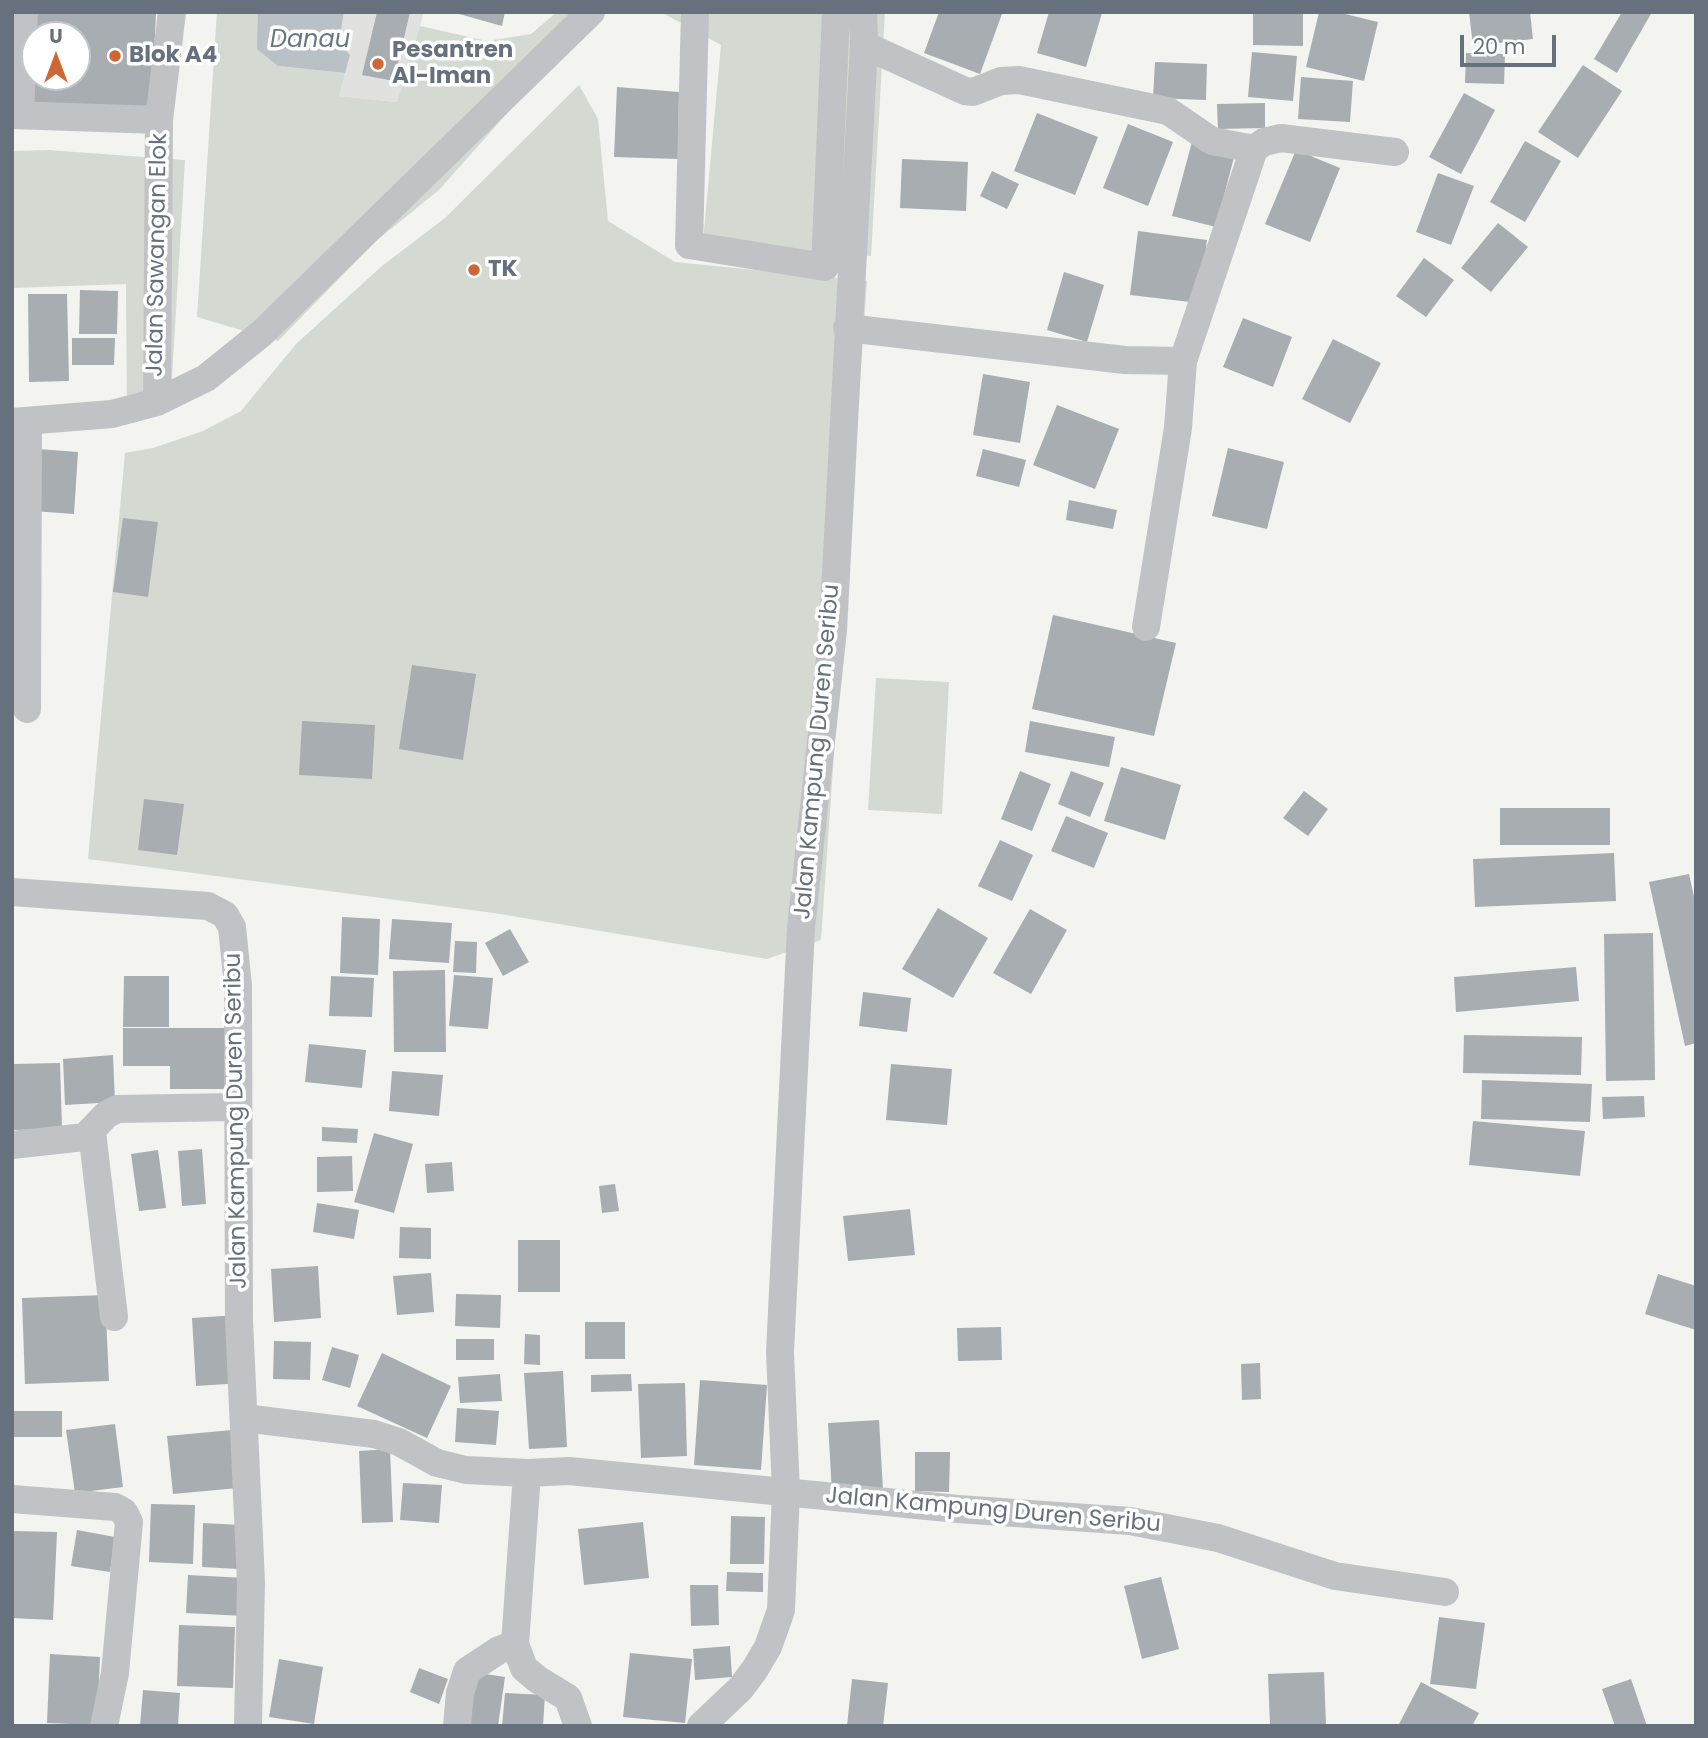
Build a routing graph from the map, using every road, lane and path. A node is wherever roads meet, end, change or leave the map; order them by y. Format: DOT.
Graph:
graph roads {
  1 [pos="24,12"];
  2 [pos="172,12"];
  3 [pos="591,12"];
  4 [pos="695,12"];
  5 [pos="836,12"];
  6 [pos="863,12"];
  7 [pos="864,45"];
  8 [pos="16,115"];
  9 [pos="159,120"];
  10 [pos="1254,149"];
  11 [pos="1395,152"];
  12 [pos="847,328"];
  13 [pos="1183,361"];
  14 [pos="157,402"];
  15 [pos="20,422"];
  16 [pos="1146,627"];
  17 [pos="27,709"];
  18 [pos="12,892"];
  19 [pos="236,1107"];
  20 [pos="92,1132"];
  21 [pos="12,1145"];
  22 [pos="114,1317"];
  23 [pos="244,1418"];
  24 [pos="527,1473"];
  25 [pos="786,1492"];
  26 [pos="12,1499"];
  27 [pos="1445,1592"];
  28 [pos="516,1644"];
  29 [pos="104,1726"];
  30 [pos="247,1726"];
  31 [pos="457,1726"];
  32 [pos="578,1726"];
  33 [pos="701,1726"];
  1 -- 8 [label="street, Jalan Sawangan Elok"];
  2 -- 9 [label="street"];
  3 -- 14 [label="street"];
  4 -- 5 [label="street"];
  6 -- 7 [label="street, Jalan Kampung Duren Seribu"];
  7 -- 10 [label="street"];
  7 -- 12 [label="street, Jalan Kampung Duren Seribu"];
  8 -- 9 [label="street, Jalan Sawangan Elok"];
  9 -- 14 [label="street, Jalan Sawangan Elok"];
  10 -- 11 [label="street"];
  10 -- 13 [label="street"];
  12 -- 13 [label="street"];
  12 -- 25 [label="street, Jalan Kampung Duren Seribu"];
  13 -- 16 [label="street"];
  14 -- 15 [label="street"];
  15 -- 17 [label="street"];
  18 -- 19 [label="street, Jalan Kampung Duren Seribu"];
  19 -- 20 [label="street"];
  19 -- 23 [label="street, Jalan Kampung Duren Seribu"];
  20 -- 21 [label="street"];
  20 -- 22 [label="street"];
  23 -- 24 [label="street, Jalan Kampung Duren Seribu"];
  23 -- 30 [label="street, Jalan Kampung Duren Seribu"];
  24 -- 25 [label="street, Jalan Kampung Duren Seribu"];
  24 -- 28 [label="street"];
  25 -- 27 [label="street, Jalan Kampung Duren Seribu"];
  25 -- 33 [label="street"];
  26 -- 29 [label="street"];
  28 -- 31 [label="street"];
  28 -- 32 [label="street"];
}
